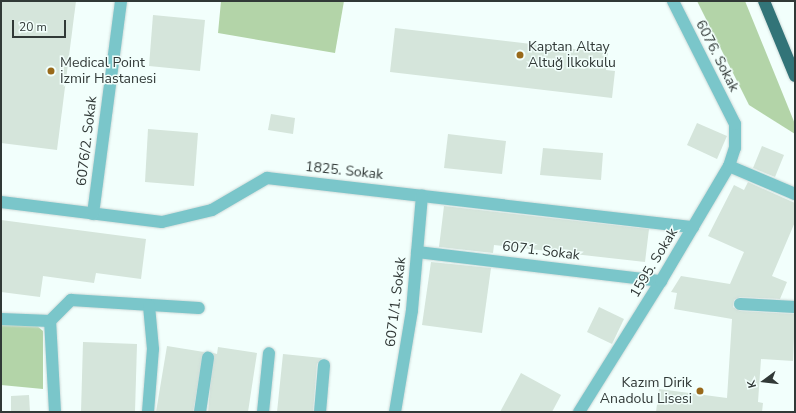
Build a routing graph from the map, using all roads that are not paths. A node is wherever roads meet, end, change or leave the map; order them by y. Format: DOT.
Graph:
graph roads {
  1 [pos="121,1"];
  2 [pos="673,1"];
  3 [pos="764,1"];
  4 [pos="795,76"];
  5 [pos="735,124"];
  6 [pos="729,166"];
  7 [pos="795,194"];
  8 [pos="422,195"];
  9 [pos="1,202"];
  10 [pos="93,214"];
  11 [pos="693,227"];
  12 [pos="418,252"];
  13 [pos="661,281"];
  14 [pos="740,304"];
  15 [pos="149,306"];
  16 [pos="795,307"];
  17 [pos="199,308"];
  18 [pos="1,319"];
  19 [pos="50,321"];
  20 [pos="269,353"];
  21 [pos="208,358"];
  22 [pos="324,365"];
  23 [pos="55,412"];
  24 [pos="148,412"];
  25 [pos="200,412"];
  26 [pos="263,412"];
  27 [pos="320,412"];
  28 [pos="396,412"];
  29 [pos="579,412"];
  1 -- 10 [label="street, 6076/2. Sokak"];
  2 -- 5 [label="street, 6076. Sokak"];
  3 -- 4 [label="highway"];
  5 -- 6 [label="street, 1595. Sokak"];
  6 -- 7 [label="street"];
  6 -- 11 [label="street, 1595. Sokak"];
  8 -- 10 [label="street, 1825. Sokak"];
  8 -- 11 [label="street, 1825. Sokak"];
  8 -- 12 [label="street, 6071/1. Sokak"];
  9 -- 10 [label="street, 1825. Sokak"];
  11 -- 13 [label="street, 1595. Sokak"];
  12 -- 13 [label="street, 6071. Sokak"];
  12 -- 28 [label="street, 6071/1. Sokak"];
  13 -- 29 [label="street, 1595. Sokak"];
  14 -- 16 [label="street"];
  15 -- 17 [label="street"];
  15 -- 19 [label="street"];
  15 -- 24 [label="street"];
  18 -- 19 [label="street"];
  19 -- 23 [label="street"];
  20 -- 26 [label="street"];
  21 -- 25 [label="street"];
  22 -- 27 [label="street"];
}
